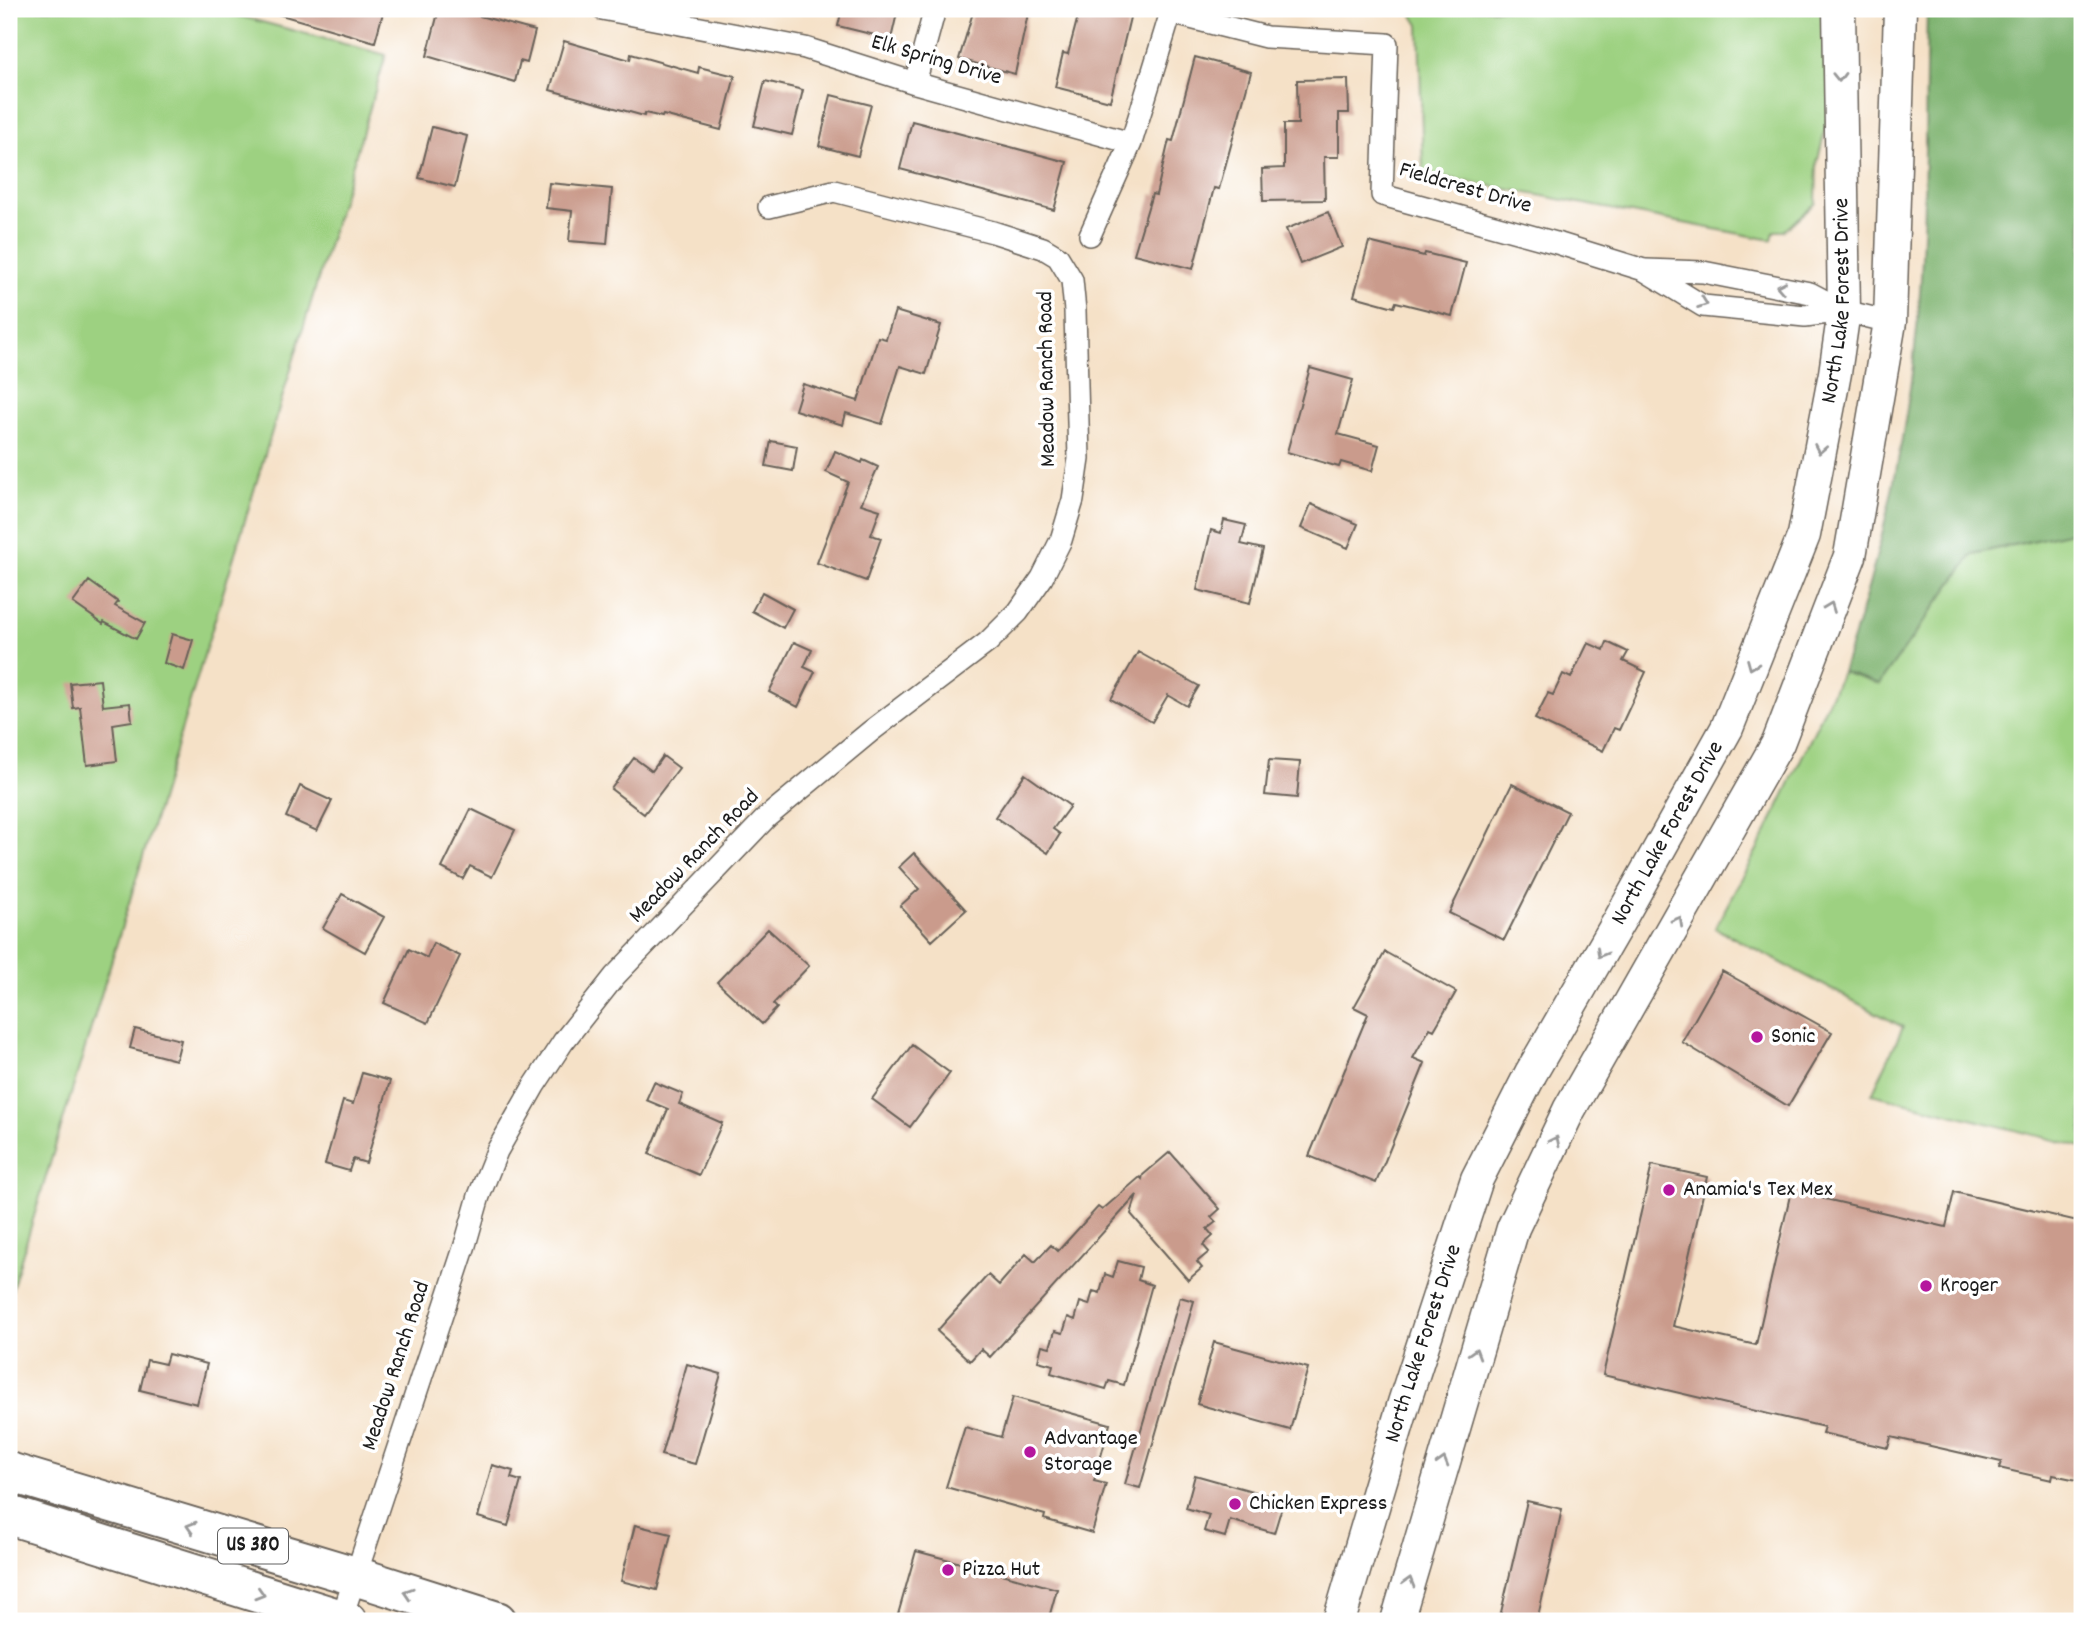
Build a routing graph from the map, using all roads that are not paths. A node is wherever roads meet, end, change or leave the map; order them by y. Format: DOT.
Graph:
graph roads {
  1 [pos="602,9"];
  2 [pos="935,9"];
  3 [pos="1839,9"];
  4 [pos="1900,9"];
  5 [pos="1172,11"];
  6 [pos="703,18"];
  7 [pos="915,83"];
  8 [pos="1131,143"];
  9 [pos="769,207"];
  10 [pos="1090,235"];
  11 [pos="1644,270"];
  12 [pos="1844,311"];
  13 [pos="1890,322"];
  14 [pos="1576,996"];
  15 [pos="1620,1023"];
  16 [pos="1405,1403"];
  17 [pos="1455,1419"];
  18 [pos="9,1472"];
  19 [pos="9,1515"];
  20 [pos="355,1576"];
  21 [pos="344,1620"];
  22 [pos="497,1621"];
  23 [pos="1339,1621"];
  24 [pos="1397,1621"];
  1 -- 6 [label="street, Elk Spring Drive"];
  2 -- 7 [label="street"];
  3 -- 12 [label="main road, North Lake Forest Drive, one-way"];
  4 -- 13 [label="main road, North Lake Forest Drive"];
  5 -- 8 [label="street"];
  5 -- 11 [label="street, Fieldcrest Drive"];
  6 -- 7 [label="street, Elk Spring Drive"];
  7 -- 8 [label="street, Elk Spring Drive"];
  8 -- 10 [label="street"];
  9 -- 20 [label="street, Meadow Ranch Road"];
  12 -- 11 [label="street, Fieldcrest Drive, one-way"];
  11 -- 12 [label="street, Fieldcrest Drive, one-way"];
  12 -- 13 [label="street, Fieldcrest Drive"];
  12 -- 14 [label="main road, North Lake Forest Drive, one-way"];
  15 -- 13 [label="main road, North Lake Forest Drive, one-way"];
  14 -- 15 [label="main road"];
  14 -- 16 [label="main road, North Lake Forest Drive"];
  17 -- 15 [label="main road, North Lake Forest Drive, one-way"];
  16 -- 17 [label="main road"];
  16 -- 23 [label="main road, North Lake Forest Drive"];
  24 -- 17 [label="main road, North Lake Forest Drive, one-way"];
  20 -- 18 [label="highway, US 380, one-way"];
  19 -- 21 [label="highway, US 380, one-way"];
  20 -- 21 [label="street, Meadow Ranch Road"];
  22 -- 20 [label="highway, US 380, one-way"];
}
